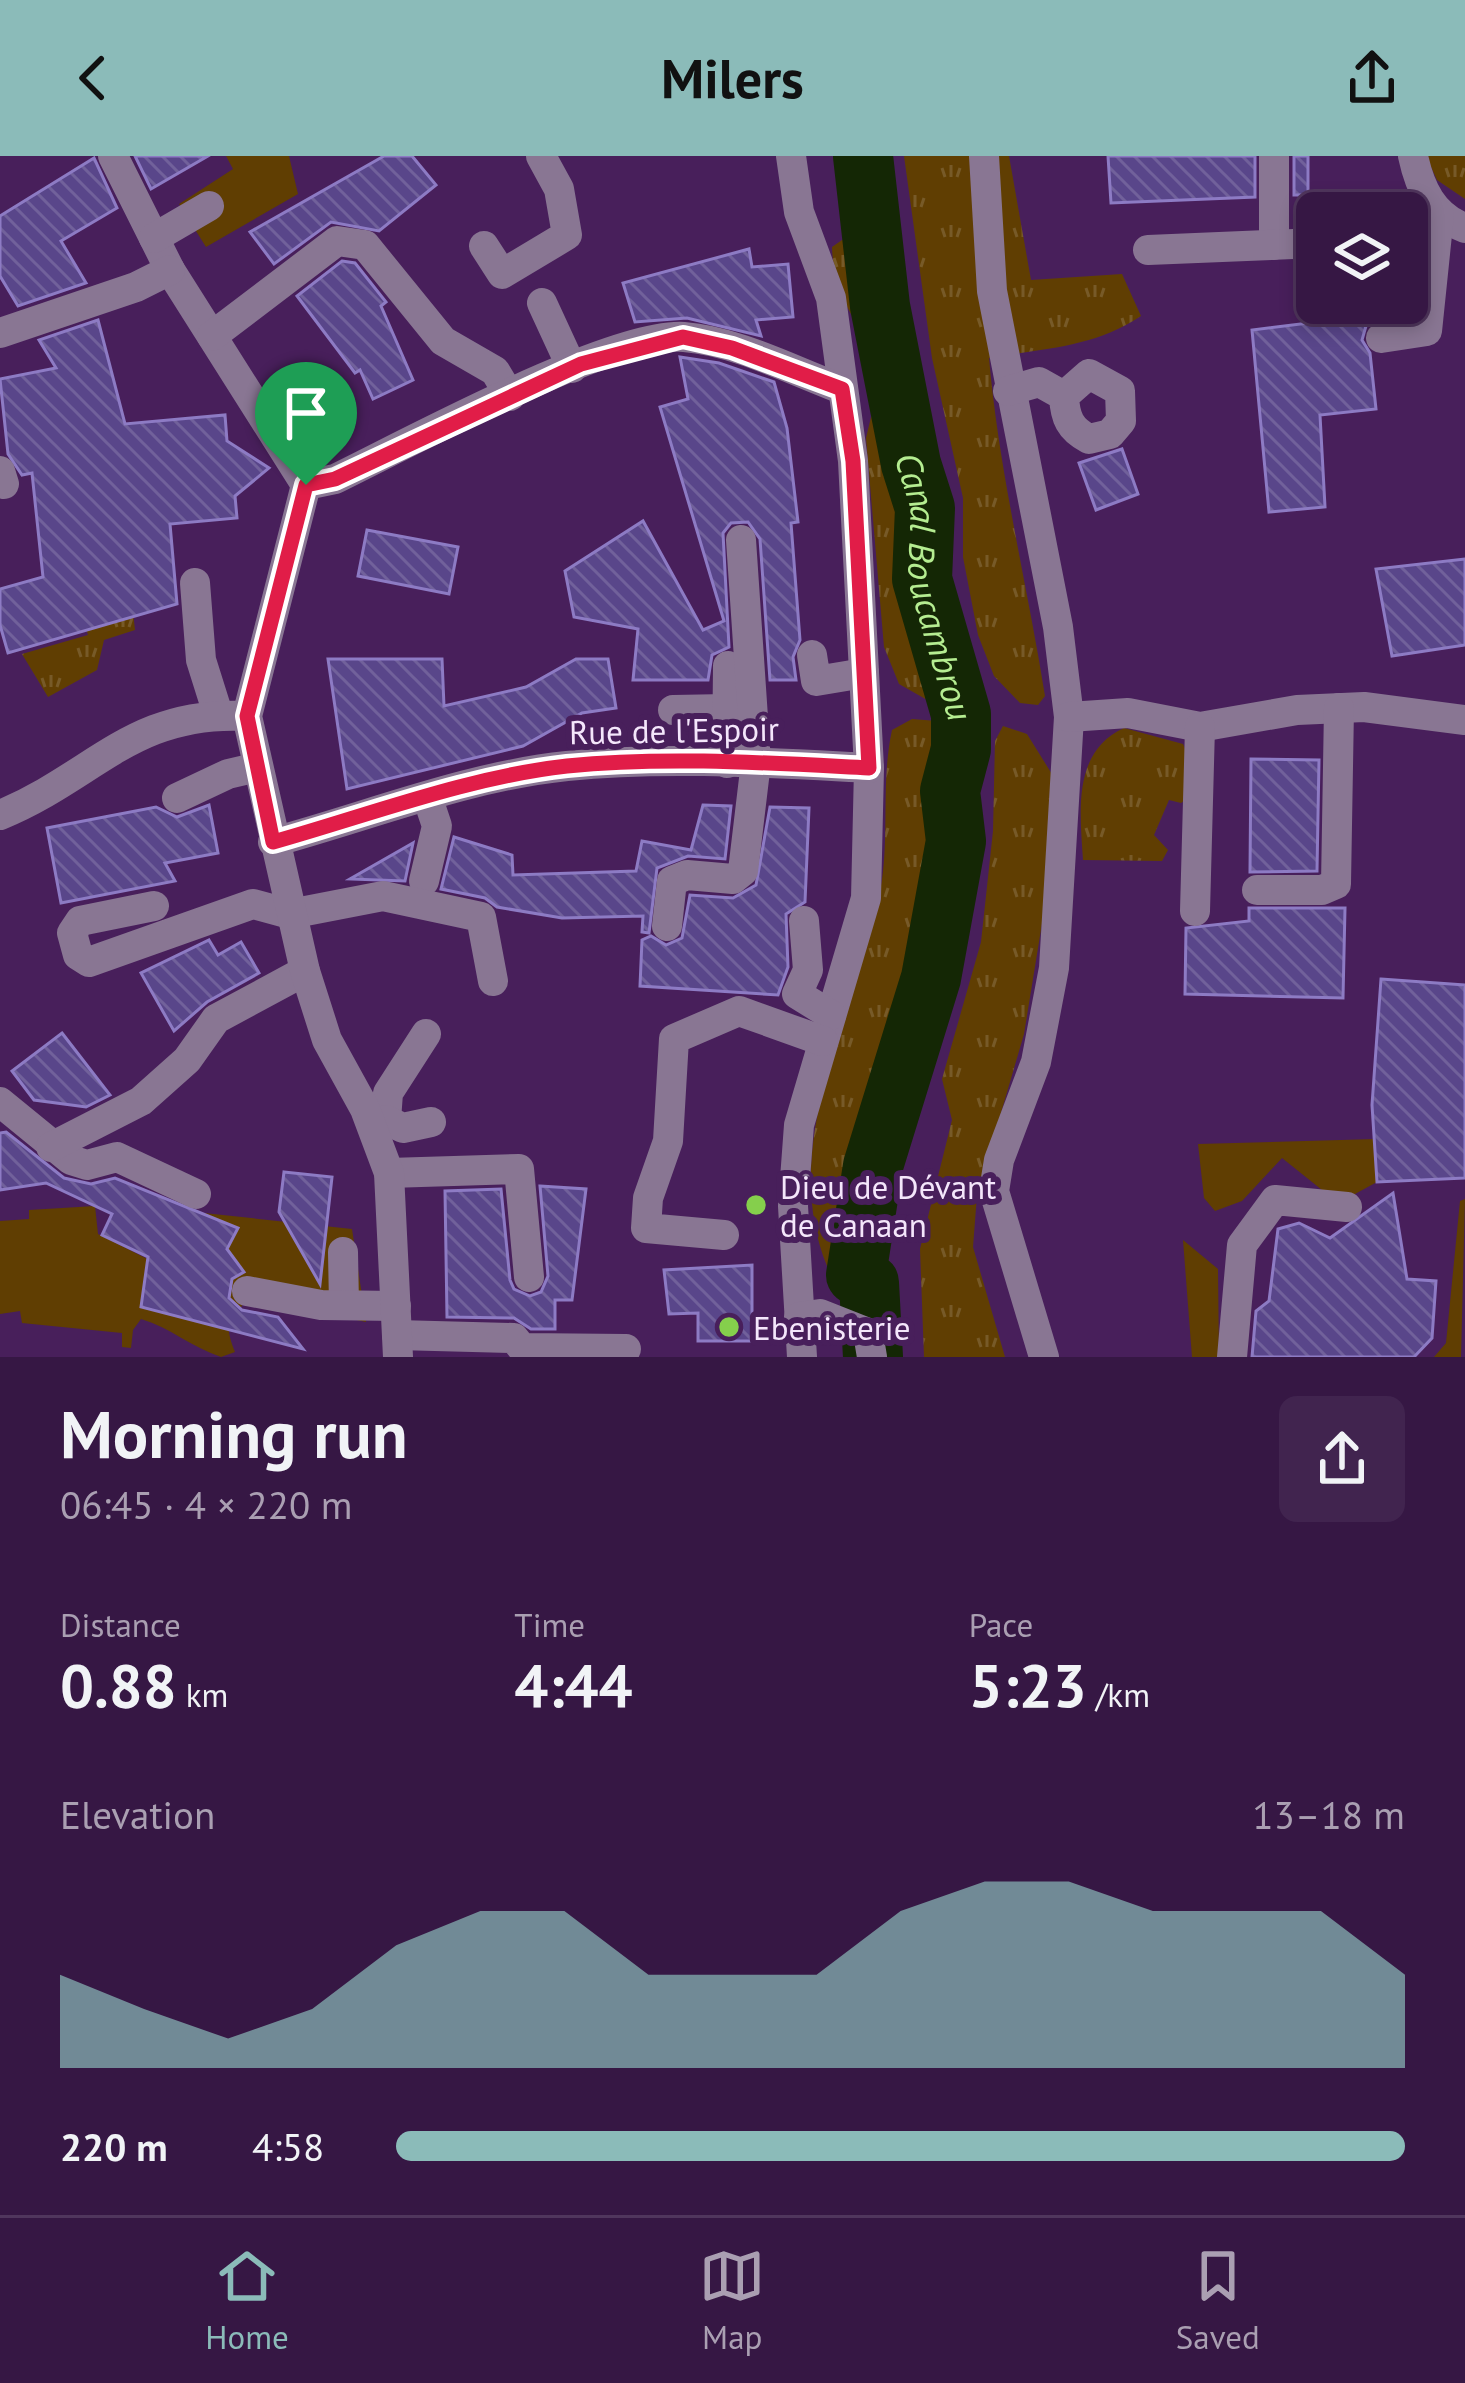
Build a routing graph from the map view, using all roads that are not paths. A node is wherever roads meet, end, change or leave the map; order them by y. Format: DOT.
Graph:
graph roads {
  1 [pos="113,156"];
  2 [pos="791,156"];
  3 [pos="984,156"];
  4 [pos="1274,156"];
  5 [pos="1413,156"];
  6 [pos="545,165"];
  7 [pos="209,206"];
  8 [pos="1452,222"];
  9 [pos="154,238"];
  10 [pos="1296,244"];
  11 [pos="1274,245"];
  12 [pos="484,246"];
  13 [pos="1148,250"];
  14 [pos="170,270"];
  15 [pos="542,303"];
  16 [pos="0,333"];
  17 [pos="212,336"];
  18 [pos="1381,338"];
  19 [pos="572,368"];
  20 [pos="842,389"];
  21 [pos="1008,391"];
  22 [pos="510,396"];
  23 [pos="1064,396"];
  24 [pos="306,485"];
  25 [pos="741,540"];
  26 [pos="195,583"];
  27 [pos="812,655"];
  28 [pos="728,666"];
  29 [pos="864,673"];
  30 [pos="727,709"];
  31 [pos="1339,709"];
  32 [pos="673,710"];
  33 [pos="233,715"];
  34 [pos="1069,716"];
  35 [pos="1465,720"];
  36 [pos="1200,727"];
  37 [pos="742,762"];
  38 [pos="258,767"];
  39 [pos="869,768"];
  40 [pos="177,798"];
  41 [pos="428,799"];
  42 [pos="0,815"];
  43 [pos="273,842"];
  44 [pos="424,880"];
  45 [pos="1258,890"];
  46 [pos="154,906"];
  47 [pos="1196,911"];
  48 [pos="290,914"];
  49 [pos="804,921"];
  50 [pos="667,926"];
  51 [pos="304,971"];
  52 [pos="494,981"];
  53 [pos="827,1028"];
  54 [pos="426,1034"];
  55 [pos="0,1102"];
  56 [pos="430,1122"];
  57 [pos="380,1123"];
  58 [pos="56,1150"];
  59 [pos="389,1173"];
  60 [pos="196,1194"];
  61 [pos="1347,1207"];
  62 [pos="724,1235"];
  63 [pos="343,1252"];
  64 [pos="529,1276"];
  65 [pos="247,1292"];
  66 [pos="344,1305"];
  67 [pos="799,1317"];
  68 [pos="397,1332"];
  69 [pos="626,1348"];
  70 [pos="1041,1356"];
  71 [pos="802,1357"];
  72 [pos="872,1357"];
  73 [pos="1232,1357"];
  1 -- 9 [label="street"];
  2 -- 20 [label="street"];
  3 -- 21 [label="street"];
  4 -- 11 [label="street"];
  5 -- 8 [label="street"];
  6 -- 12 [label="street"];
  7 -- 9 [label="street"];
  8 -- 18 [label="street"];
  9 -- 14 [label="street"];
  10 -- 11 [label="street"];
  11 -- 13 [label="street"];
  14 -- 16 [label="street"];
  14 -- 17 [label="street"];
  15 -- 19 [label="street"];
  17 -- 22 [label="street"];
  17 -- 24 [label="street"];
  19 -- 20 [label="street"];
  19 -- 22 [label="street"];
  20 -- 29 [label="street"];
  21 -- 23 [label="street"];
  21 -- 34 [label="street"];
  22 -- 24 [label="street"];
  24 -- 33 [label="street"];
  25 -- 37 [label="street"];
  26 -- 33 [label="street"];
  27 -- 29 [label="street"];
  28 -- 30 [label="street"];
  29 -- 39 [label="street"];
  30 -- 32 [label="street"];
  30 -- 37 [label="street"];
  31 -- 35 [label="street"];
  31 -- 36 [label="street"];
  31 -- 45 [label="street"];
  33 -- 38 [label="street"];
  33 -- 42 [label="street"];
  34 -- 36 [label="street"];
  34 -- 70 [label="street"];
  36 -- 47 [label="street"];
  37 -- 39 [label="street, Rue de l'Espoir"];
  37 -- 41 [label="street, Rue de l'Espoir"];
  37 -- 50 [label="street"];
  38 -- 40 [label="street"];
  38 -- 43 [label="street"];
  39 -- 53 [label="street"];
  41 -- 43 [label="street, Rue de l'Espoir"];
  41 -- 44 [label="street"];
  43 -- 48 [label="street"];
  46 -- 48 [label="street"];
  48 -- 51 [label="street"];
  48 -- 52 [label="street"];
  49 -- 53 [label="street"];
  51 -- 57 [label="street"];
  51 -- 58 [label="street"];
  53 -- 62 [label="street"];
  53 -- 67 [label="street"];
  54 -- 57 [label="street"];
  55 -- 58 [label="street"];
  56 -- 57 [label="street"];
  57 -- 59 [label="street"];
  58 -- 60 [label="street"];
  59 -- 64 [label="street"];
  59 -- 68 [label="street"];
  61 -- 73 [label="street"];
  63 -- 66 [label="street"];
  65 -- 66 [label="street"];
  66 -- 68 [label="street"];
  67 -- 71 [label="street"];
  67 -- 72 [label="street"];
  68 -- 69 [label="street"];
}
